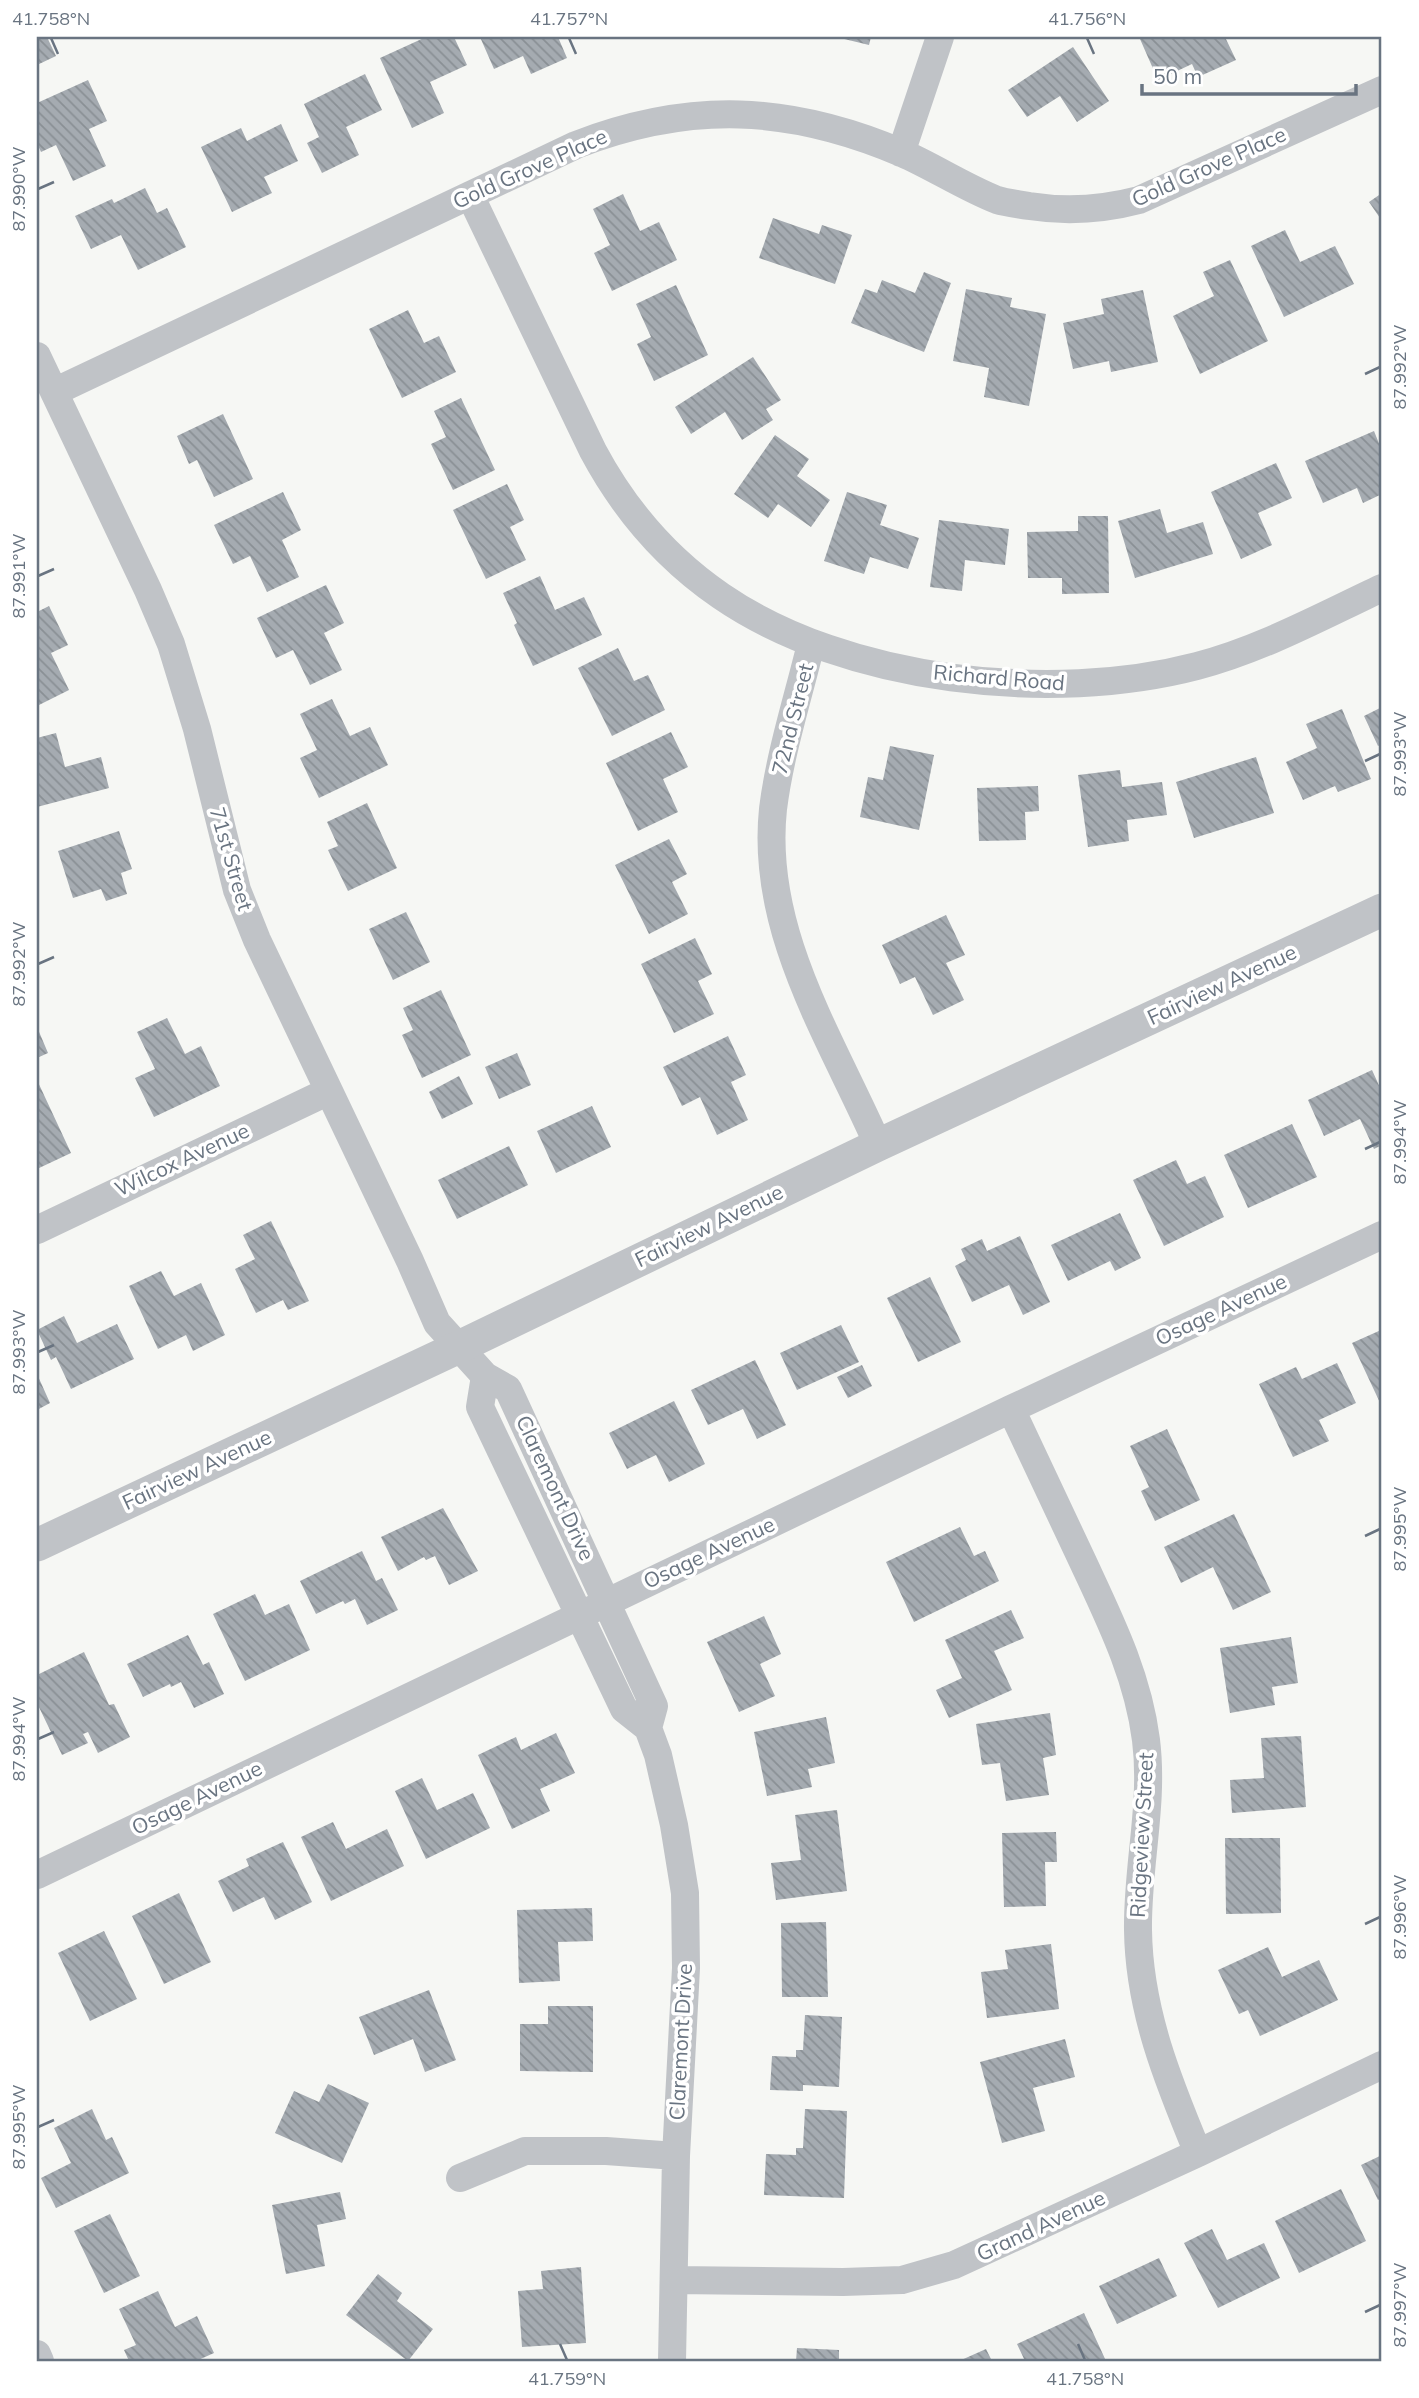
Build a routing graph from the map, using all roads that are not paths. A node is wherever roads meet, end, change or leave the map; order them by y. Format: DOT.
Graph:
graph roads {
  1 [pos="940,37"];
  2 [pos="1382,90"];
  3 [pos="901,153"];
  4 [pos="470,195"];
  5 [pos="37,356"];
  6 [pos="54,392"];
  7 [pos="1382,588"];
  8 [pos="811,644"];
  9 [pos="1382,910"];
  10 [pos="328,1091"];
  11 [pos="878,1145"];
  12 [pos="37,1230"];
  13 [pos="1382,1235"];
  14 [pos="459,1347"];
  15 [pos="485,1376"];
  16 [pos="1011,1409"];
  17 [pos="37,1545"];
  18 [pos="607,1601"];
  19 [pos="580,1614"];
  20 [pos="648,1728"];
  21 [pos="37,1875"];
  22 [pos="1382,2065"];
  23 [pos="1198,2153"];
  24 [pos="676,2156"];
  25 [pos="460,2178"];
  26 [pos="674,2280"];
  27 [pos="37,2354"];
  28 [pos="40,2361"];
  29 [pos="672,2361"];
  1 -- 3 [label="street"];
  2 -- 3 [label="street, Gold Grove Place"];
  3 -- 4 [label="street, Gold Grove Place"];
  4 -- 6 [label="street, Gold Grove Place"];
  4 -- 8 [label="street, 72nd Street"];
  5 -- 6 [label="street, 71st Street"];
  6 -- 10 [label="street, 71st Street"];
  7 -- 8 [label="street, Richard Road"];
  8 -- 11 [label="street, 72nd Street"];
  9 -- 11 [label="street, Fairview Avenue"];
  10 -- 12 [label="street, Wilcox Avenue"];
  10 -- 14 [label="street, 71st Street"];
  11 -- 14 [label="street, Fairview Avenue"];
  13 -- 16 [label="street, Osage Avenue"];
  14 -- 15 [label="street, Claremont Drive"];
  14 -- 17 [label="street, Fairview Avenue"];
  15 -- 18 [label="street, Claremont Drive"];
  15 -- 19 [label="street, Claremont Drive"];
  16 -- 18 [label="street, Osage Avenue"];
  16 -- 23 [label="street, Ridgeview Street"];
  18 -- 19 [label="street, Osage Avenue"];
  18 -- 20 [label="street, Claremont Drive"];
  19 -- 20 [label="street, Claremont Drive"];
  19 -- 21 [label="street, Osage Avenue"];
  20 -- 24 [label="street, Claremont Drive"];
  22 -- 23 [label="street, Grand Avenue"];
  23 -- 26 [label="street, Grand Avenue"];
  24 -- 25 [label="street"];
  24 -- 26 [label="street, Claremont Drive"];
  26 -- 29 [label="street, Claremont Drive"];
  27 -- 28 [label="street"];
}
